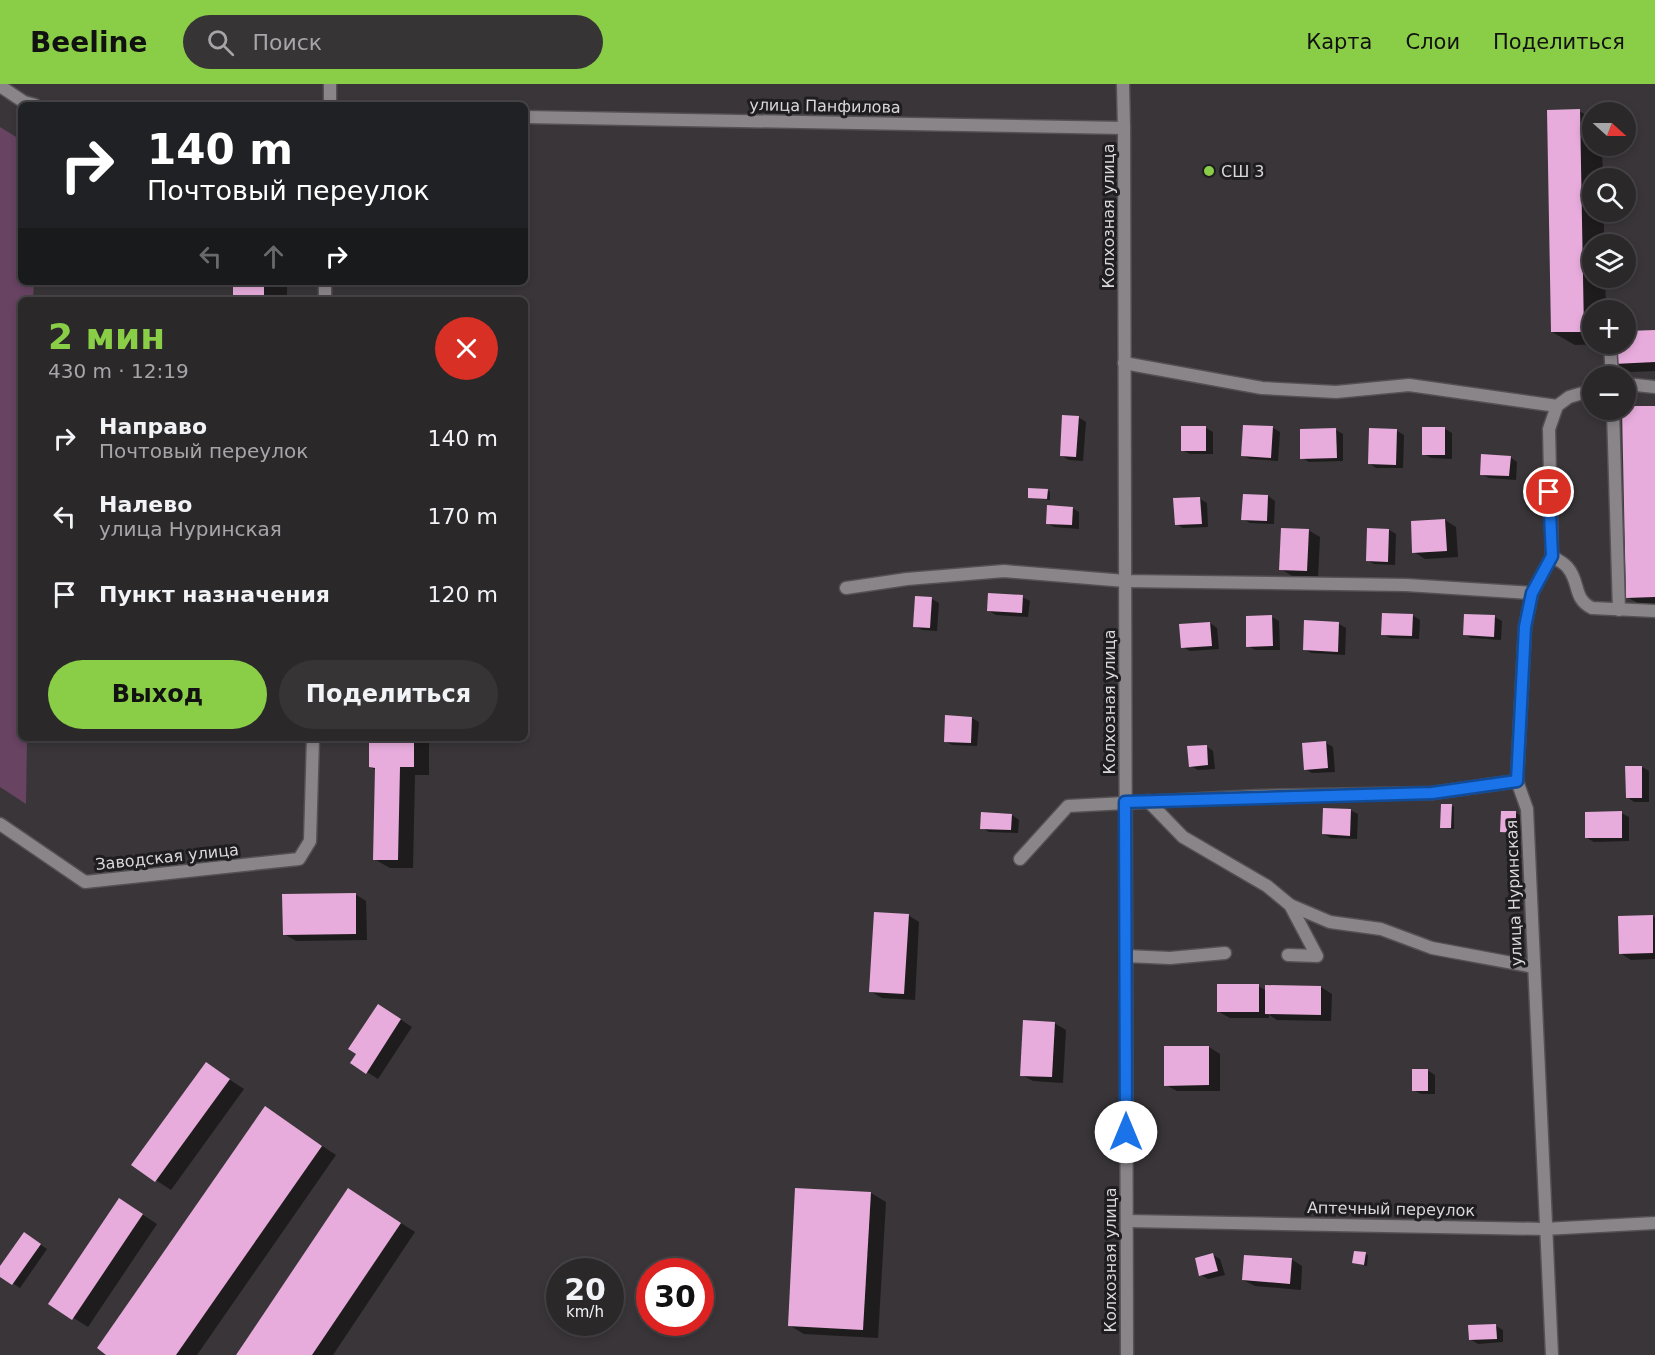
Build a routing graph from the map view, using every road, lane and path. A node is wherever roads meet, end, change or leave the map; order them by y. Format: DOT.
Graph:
graph roads {
  1 [pos="330,84"];
  2 [pos="1123,84"];
  3 [pos="0,86"];
  4 [pos="24,102"];
  5 [pos="330,102"];
  6 [pos="528,117"];
  7 [pos="1124,128"];
  8 [pos="1124,363"];
  9 [pos="1636,385"];
  10 [pos="1655,387"];
  11 [pos="1582,393"];
  12 [pos="1557,406"];
  13 [pos="1613,420"];
  14 [pos="1552,556"];
  15 [pos="1125,581"];
  16 [pos="846,588"];
  17 [pos="1532,593"];
  18 [pos="1619,610"];
  19 [pos="1655,611"];
  20 [pos="313,741"];
  21 [pos="1517,781"];
  22 [pos="1148,801"];
  23 [pos="1125,802"];
  24 [pos="0,824"];
  25 [pos="1020,859"];
  26 [pos="1290,904"];
  27 [pos="1225,952"];
  28 [pos="1288,955"];
  29 [pos="1126,956"];
  30 [pos="1534,967"];
  31 [pos="1127,1221"];
  32 [pos="1655,1223"];
  33 [pos="1544,1229"];
  34 [pos="1127,1355"];
  35 [pos="1551,1355"];
  1 -- 5 [label="street"];
  2 -- 7 [label="street, Колхозная улица"];
  3 -- 4 [label="street"];
  6 -- 7 [label="street, улица Панфилова"];
  7 -- 8 [label="street, Колхозная улица"];
  8 -- 12 [label="street"];
  8 -- 15 [label="street, Колхозная улица"];
  9 -- 10 [label="street"];
  11 -- 12 [label="street"];
  12 -- 14 [label="street"];
  13 -- 18 [label="street"];
  14 -- 17 [label="street, улица Нуринская"];
  14 -- 18 [label="street"];
  15 -- 16 [label="street"];
  15 -- 17 [label="street"];
  15 -- 23 [label="street, Колхозная улица"];
  17 -- 21 [label="street, улица Нуринская"];
  18 -- 19 [label="street"];
  20 -- 24 [label="street, Заводская улица"];
  21 -- 22 [label="street"];
  21 -- 30 [label="street, улица Нуринская"];
  22 -- 23 [label="street"];
  22 -- 26 [label="street"];
  23 -- 25 [label="street"];
  23 -- 29 [label="street, Колхозная улица"];
  26 -- 28 [label="street"];
  26 -- 30 [label="street"];
  27 -- 29 [label="street"];
  29 -- 31 [label="street, Колхозная улица"];
  30 -- 33 [label="street, улица Нуринская"];
  31 -- 33 [label="street, Аптечный переулок"];
  31 -- 34 [label="street, Колхозная улица"];
  32 -- 33 [label="street, Аптечный переулок"];
  33 -- 35 [label="street, улица Нуринская"];
}
